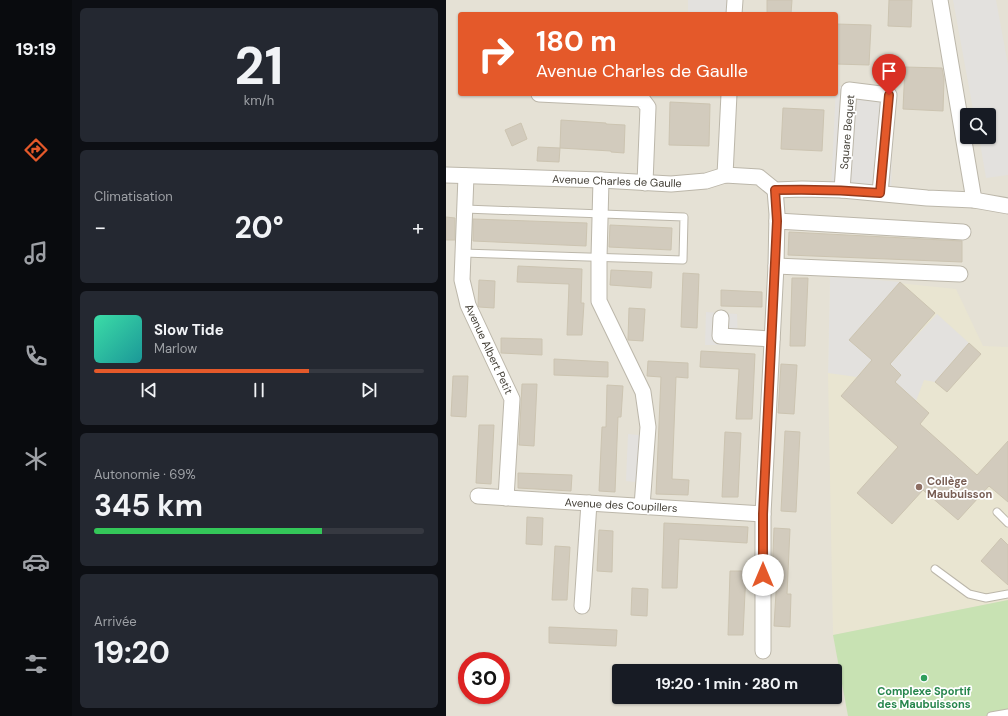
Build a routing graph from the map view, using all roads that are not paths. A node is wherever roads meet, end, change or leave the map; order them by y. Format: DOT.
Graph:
graph roads {
  1 [pos="735,0"];
  2 [pos="940,0"];
  3 [pos="734,12"];
  4 [pos="580,96"];
  5 [pos="729,96"];
  6 [pos="446,175"];
  7 [pos="726,175"];
  8 [pos="466,176"];
  9 [pos="601,180"];
  10 [pos="645,183"];
  11 [pos="775,190"];
  12 [pos="842,190"];
  13 [pos="880,193"];
  14 [pos="974,200"];
  15 [pos="1008,206"];
  16 [pos="465,209"];
  17 [pos="601,214"];
  18 [pos="777,221"];
  19 [pos="963,232"];
  20 [pos="463,253"];
  21 [pos="599,258"];
  22 [pos="776,266"];
  23 [pos="960,274"];
  24 [pos="721,318"];
  25 [pos="772,339"];
  26 [pos="478,496"];
  27 [pos="506,498"];
  28 [pos="589,503"];
  29 [pos="642,506"];
  30 [pos="997,512"];
  31 [pos="763,514"];
  32 [pos="1008,523"];
  33 [pos="935,569"];
  34 [pos="1008,594"];
  35 [pos="582,606"];
  36 [pos="763,651"];
  37 [pos="1008,713"];
  38 [pos="991,716"];
  1 -- 3 [label="street"];
  2 -- 14 [label="street"];
  4 -- 10 [label="street"];
  5 -- 7 [label="street"];
  6 -- 8 [label="street, Avenue Charles de Gaulle"];
  7 -- 10 [label="street, Avenue Charles de Gaulle"];
  7 -- 11 [label="street, Avenue Charles de Gaulle"];
  8 -- 9 [label="street, Avenue Charles de Gaulle"];
  8 -- 16 [label="street, Avenue Albert Petit"];
  9 -- 10 [label="street, Avenue Charles de Gaulle"];
  9 -- 17 [label="street"];
  11 -- 12 [label="street"];
  11 -- 18 [label="street"];
  12 -- 13 [label="street"];
  12 -- 13 [label="street, Square Bequet"];
  13 -- 14 [label="street"];
  14 -- 15 [label="street"];
  16 -- 17 [label="lane"];
  16 -- 20 [label="street, Avenue Albert Petit"];
  17 -- 21 [label="street"];
  17 -- 21 [label="lane"];
  18 -- 19 [label="street"];
  18 -- 22 [label="street"];
  20 -- 21 [label="lane"];
  20 -- 27 [label="street, Avenue Albert Petit"];
  21 -- 29 [label="street"];
  22 -- 23 [label="street"];
  22 -- 25 [label="street"];
  24 -- 25 [label="street"];
  25 -- 31 [label="street"];
  26 -- 27 [label="street, Avenue des Coupillers"];
  27 -- 28 [label="street, Avenue des Coupillers"];
  28 -- 29 [label="street, Avenue des Coupillers"];
  28 -- 35 [label="street"];
  29 -- 31 [label="street, Avenue des Coupillers"];
  30 -- 32 [label="lane"];
  31 -- 36 [label="street"];
  33 -- 34 [label="lane"];
  37 -- 38 [label="lane"];
}
